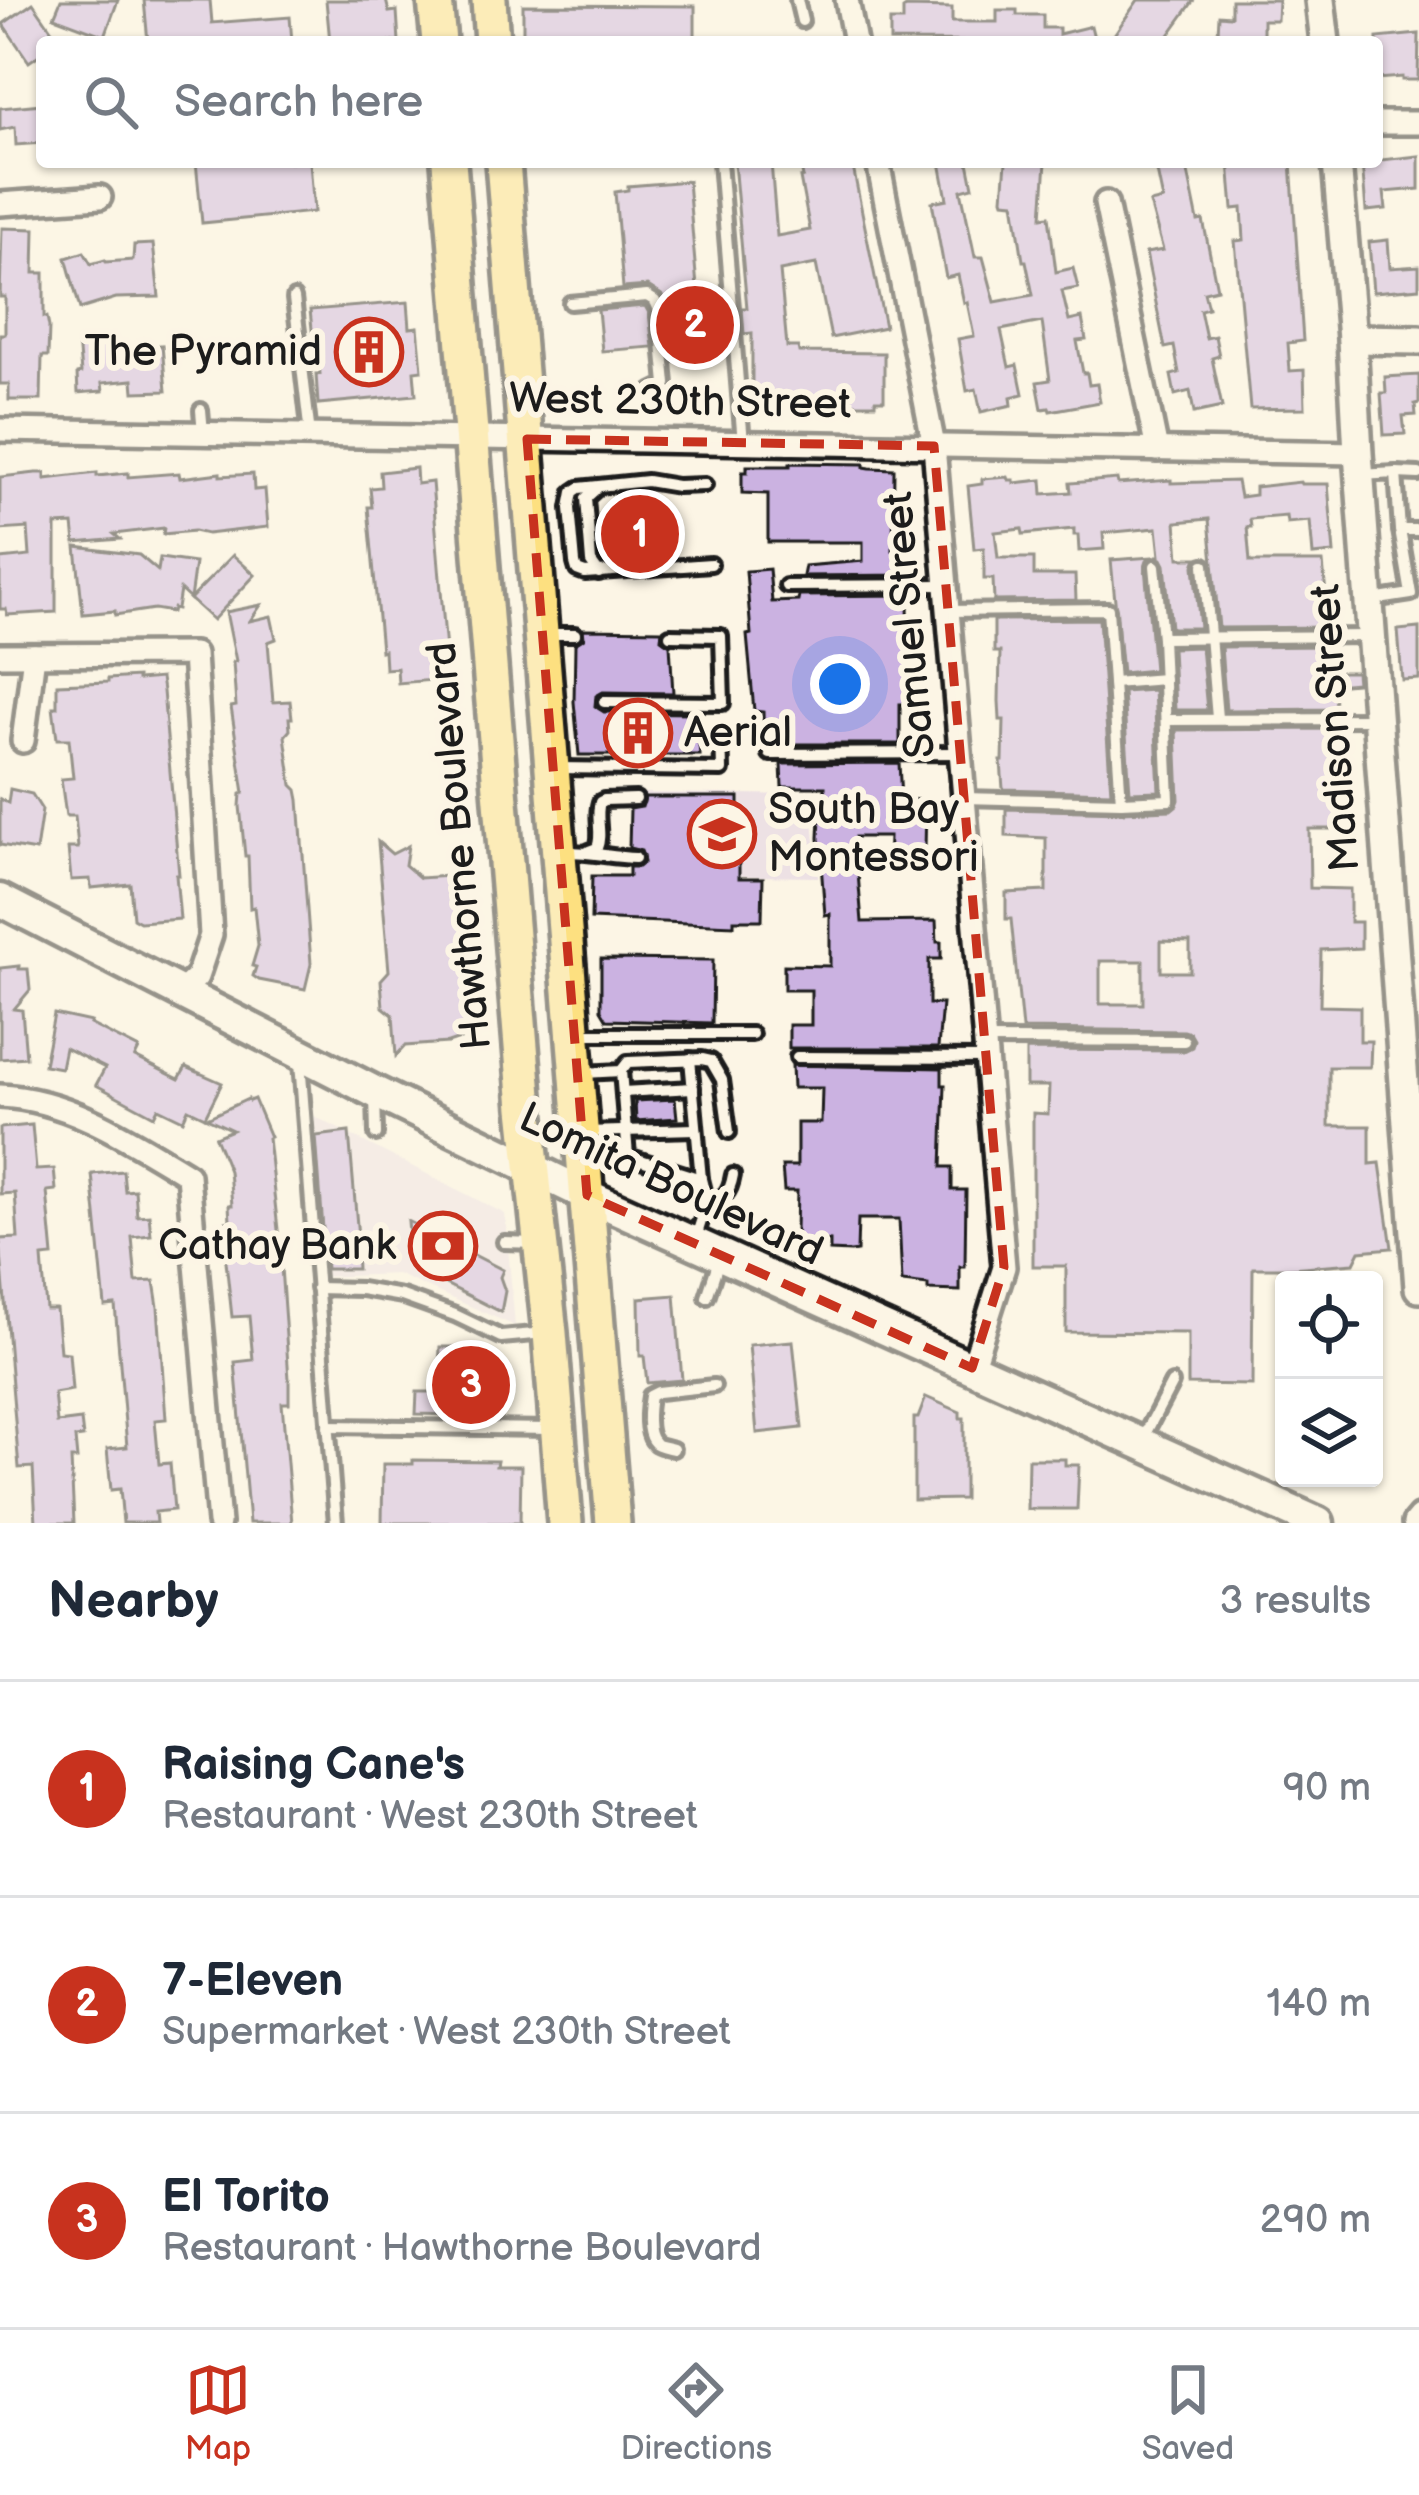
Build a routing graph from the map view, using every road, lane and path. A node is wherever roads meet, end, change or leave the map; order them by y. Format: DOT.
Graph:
graph roads {
  1 [pos="435,0"];
  2 [pos="489,0"];
  3 [pos="797,0"];
  4 [pos="847,0"];
  5 [pos="1320,0"];
  6 [pos="802,21"];
  7 [pos="438,36"];
  8 [pos="492,36"];
  9 [pos="854,36"];
  10 [pos="1324,36"];
  11 [pos="1383,123"];
  12 [pos="1419,123"];
  13 [pos="450,168"];
  14 [pos="503,168"];
  15 [pos="720,168"];
  16 [pos="879,168"];
  17 [pos="1338,168"];
  18 [pos="100,197"];
  19 [pos="1106,203"];
  20 [pos="0,204"];
  21 [pos="294,298"];
  22 [pos="570,303"];
  23 [pos="1352,339"];
  24 [pos="1419,340"];
  25 [pos="652,391"];
  26 [pos="0,430"];
  27 [pos="310,435"];
  28 [pos="472,438"];
  29 [pos="526,439"];
  30 [pos="742,442"];
  31 [pos="934,446"];
  32 [pos="1156,450"];
  33 [pos="1359,464"];
  34 [pos="1396,473"];
  35 [pos="1419,474"];
  36 [pos="705,485"];
  37 [pos="1400,530"];
  38 [pos="1419,530"];
  39 [pos="711,564"];
  40 [pos="1204,565"];
  41 [pos="1155,566"];
  42 [pos="946,585"];
  43 [pos="785,586"];
  44 [pos="1369,601"];
  45 [pos="948,611"];
  46 [pos="670,635"];
  47 [pos="1210,636"];
  48 [pos="1372,636"];
  49 [pos="1162,638"];
  50 [pos="0,655"];
  51 [pos="34,655"];
  52 [pos="1164,679"];
  53 [pos="1113,683"];
  54 [pos="604,702"];
  55 [pos="1217,718"];
  56 [pos="1378,719"];
  57 [pos="1167,720"];
  58 [pos="721,732"];
  59 [pos="22,741"];
  60 [pos="960,753"];
  61 [pos="770,754"];
  62 [pos="553,768"];
  63 [pos="636,799"];
  64 [pos="964,799"];
  65 [pos="1121,802"];
  66 [pos="574,851"];
  67 [pos="635,857"];
  68 [pos="0,900"];
  69 [pos="181,992"];
  70 [pos="574,1034"];
  71 [pos="752,1034"];
  72 [pos="1184,1041"];
  73 [pos="986,1049"];
  74 [pos="299,1053"];
  75 [pos="797,1057"];
  76 [pos="690,1059"];
  77 [pos="620,1071"];
  78 [pos="576,1073"];
  79 [pos="693,1088"];
  80 [pos="375,1091"];
  81 [pos="622,1092"];
  82 [pos="0,1096"];
  83 [pos="696,1129"];
  84 [pos="581,1132"];
  85 [pos="626,1132"];
  86 [pos="729,1132"];
  87 [pos="376,1134"];
  88 [pos="533,1170"];
  89 [pos="733,1175"];
  90 [pos="701,1179"];
  91 [pos="587,1196"];
  92 [pos="707,1203"];
  93 [pos="505,1242"];
  94 [pos="541,1243"];
  95 [pos="707,1249"];
  96 [pos="317,1288"];
  97 [pos="1419,1288"];
  98 [pos="707,1297"];
  99 [pos="550,1333"];
  100 [pos="972,1368"];
  101 [pos="1172,1383"];
  102 [pos="714,1386"];
  103 [pos="328,1426"];
  104 [pos="558,1430"];
  105 [pos="1140,1444"];
  106 [pos="673,1449"];
  107 [pos="219,1523"];
  108 [pos="336,1523"];
  109 [pos="565,1523"];
  110 [pos="613,1523"];
  111 [pos="1318,1523"];
  1 -- 7 [label="main road"];
  2 -- 8 [label="main road"];
  3 -- 6 [label="lane"];
  4 -- 9 [label="street"];
  5 -- 10 [label="street"];
  11 -- 12 [label="street"];
  13 -- 28 [label="main road, Hawthorne Boulevard"];
  14 -- 29 [label="main road"];
  15 -- 30 [label="lane"];
  16 -- 31 [label="street, Samuel Street"];
  17 -- 23 [label="street, Madison Street"];
  18 -- 20 [label="street"];
  19 -- 32 [label="street"];
  21 -- 27 [label="lane"];
  22 -- 25 [label="lane"];
  23 -- 24 [label="street"];
  23 -- 33 [label="street, Madison Street"];
  26 -- 27 [label="street, West 230th Street"];
  27 -- 28 [label="street, West 230th Street"];
  28 -- 29 [label="street, West 230th Street"];
  28 -- 88 [label="main road, Hawthorne Boulevard"];
  29 -- 30 [label="street, West 230th Street"];
  29 -- 62 [label="main road"];
  30 -- 31 [label="street, West 230th Street"];
  31 -- 32 [label="street, West 230th Street"];
  31 -- 42 [label="street, Samuel Street"];
  32 -- 33 [label="street, West 230th Street"];
  33 -- 34 [label="lane"];
  33 -- 44 [label="street, Madison Street"];
  34 -- 35 [label="lane"];
  34 -- 37 [label="lane"];
  36 -- 39 [label="lane"];
  37 -- 38 [label="lane"];
  37 -- 44 [label="lane"];
  40 -- 47 [label="lane"];
  41 -- 49 [label="lane"];
  42 -- 43 [label="lane"];
  42 -- 45 [label="street, Samuel Street"];
  44 -- 48 [label="street, Madison Street"];
  45 -- 53 [label="lane"];
  45 -- 60 [label="street, Samuel Street"];
  46 -- 54 [label="lane"];
  47 -- 48 [label="lane"];
  47 -- 49 [label="lane"];
  47 -- 55 [label="lane"];
  48 -- 56 [label="street, Madison Street"];
  49 -- 52 [label="lane"];
  50 -- 51 [label="street"];
  51 -- 59 [label="street"];
  51 -- 69 [label="street"];
  52 -- 53 [label="lane"];
  52 -- 57 [label="lane"];
  53 -- 65 [label="lane"];
  55 -- 56 [label="lane"];
  55 -- 57 [label="lane"];
  56 -- 97 [label="street, Madison Street"];
  57 -- 65 [label="lane"];
  58 -- 62 [label="lane"];
  60 -- 61 [label="lane"];
  60 -- 64 [label="street, Samuel Street"];
  62 -- 66 [label="main road"];
  63 -- 66 [label="lane"];
  64 -- 65 [label="lane"];
  64 -- 73 [label="street, Samuel Street"];
  66 -- 67 [label="lane"];
  66 -- 70 [label="main road"];
  68 -- 69 [label="main road, Lomita Boulevard"];
  69 -- 74 [label="main road, Lomita Boulevard"];
  70 -- 71 [label="lane"];
  70 -- 78 [label="main road"];
  72 -- 73 [label="lane"];
  73 -- 75 [label="lane"];
  73 -- 100 [label="street, Samuel Street"];
  74 -- 80 [label="main road, Lomita Boulevard"];
  74 -- 96 [label="lane"];
  76 -- 77 [label="lane"];
  76 -- 79 [label="lane"];
  76 -- 86 [label="lane"];
  77 -- 78 [label="lane"];
  77 -- 81 [label="lane"];
  78 -- 84 [label="main road"];
  79 -- 81 [label="lane"];
  79 -- 83 [label="lane"];
  80 -- 87 [label="lane"];
  80 -- 88 [label="main road, Lomita Boulevard"];
  81 -- 85 [label="lane"];
  82 -- 107 [label="street"];
  83 -- 85 [label="lane"];
  83 -- 90 [label="lane"];
  84 -- 85 [label="lane"];
  84 -- 91 [label="main road"];
  85 -- 90 [label="lane"];
  88 -- 91 [label="main road, Lomita Boulevard"];
  88 -- 94 [label="main road, Hawthorne Boulevard"];
  89 -- 92 [label="lane"];
  90 -- 92 [label="lane"];
  91 -- 95 [label="main road, Lomita Boulevard"];
  91 -- 110 [label="main road"];
  92 -- 95 [label="lane"];
  93 -- 94 [label="lane"];
  94 -- 99 [label="main road, Hawthorne Boulevard"];
  95 -- 98 [label="lane"];
  95 -- 100 [label="main road, Lomita Boulevard"];
  96 -- 99 [label="lane"];
  96 -- 103 [label="lane"];
  99 -- 104 [label="main road, Hawthorne Boulevard"];
  100 -- 105 [label="main road, Lomita Boulevard"];
  101 -- 105 [label="lane"];
  102 -- 106 [label="lane"];
  103 -- 104 [label="lane"];
  103 -- 108 [label="lane"];
  104 -- 109 [label="main road, Hawthorne Boulevard"];
  105 -- 111 [label="main road, Lomita Boulevard"];
}
